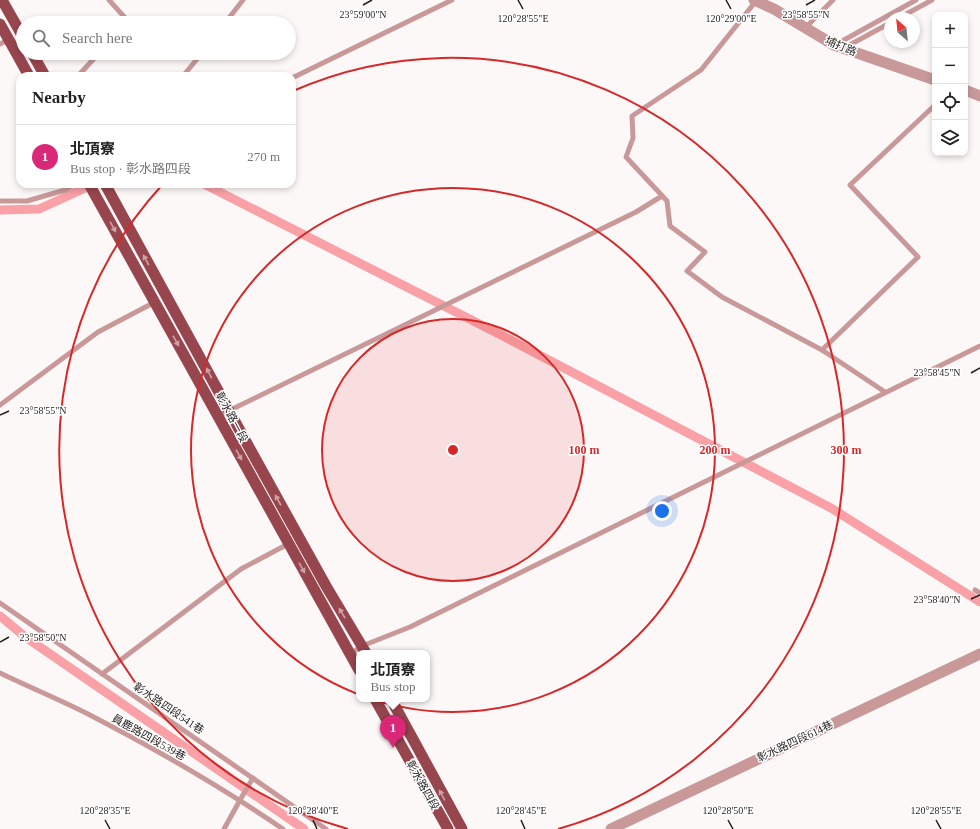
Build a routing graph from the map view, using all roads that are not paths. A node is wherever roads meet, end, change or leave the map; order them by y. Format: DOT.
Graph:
graph roads {
  1 [pos="2,0"];
  2 [pos="109,0"];
  3 [pos="243,0"];
  4 [pos="452,0"];
  5 [pos="755,0"];
  6 [pos="833,0"];
  7 [pos="916,0"];
  8 [pos="932,0"];
  9 [pos="910,12"];
  10 [pos="123,16"];
  11 [pos="230,16"];
  12 [pos="0,24"];
  13 [pos="16,25"];
  14 [pos="884,26"];
  15 [pos="805,28"];
  16 [pos="4,41"];
  17 [pos="839,47"];
  18 [pos="16,58"];
  19 [pos="18,60"];
  20 [pos="36,60"];
  21 [pos="93,60"];
  22 [pos="196,60"];
  23 [pos="26,72"];
  24 [pos="43,72"];
  25 [pos="82,72"];
  26 [pos="186,72"];
  27 [pos="296,76"];
  28 [pos="932,79"];
  29 [pos="968,91"];
  30 [pos="980,96"];
  31 [pos="932,108"];
  32 [pos="68,188"];
  33 [pos="107,188"];
  34 [pos="92,189"];
  35 [pos="662,196"];
  36 [pos="0,201"];
  37 [pos="155,302"];
  38 [pos="980,346"];
  39 [pos="822,350"];
  40 [pos="885,392"];
  41 [pos="0,405"];
  42 [pos="229,411"];
  43 [pos="218,416"];
  44 [pos="288,544"];
  45 [pos="0,604"];
  46 [pos="364,650"];
  47 [pos="356,652"];
  48 [pos="350,654"];
  49 [pos="980,654"];
  50 [pos="356,665"];
  51 [pos="0,673"];
  52 [pos="102,674"];
  53 [pos="377,702"];
  54 [pos="393,702"];
  55 [pos="253,778"];
  56 [pos="240,800"];
  57 [pos="224,829"];
  58 [pos="283,829"];
  59 [pos="326,829"];
  60 [pos="448,829"];
  61 [pos="462,829"];
  62 [pos="611,829"];
  1 -- 13 [label="main road"];
  2 -- 10 [label="lane"];
  3 -- 11 [label="lane"];
  4 -- 27 [label="lane"];
  5 -- 15 [label="street, 埔打路"];
  5 -- 35 [label="lane"];
  6 -- 15 [label="lane"];
  7 -- 17 [label="lane"];
  8 -- 9 [label="lane"];
  12 -- 16 [label="main road"];
  14 -- 17 [label="lane"];
  15 -- 17 [label="street, 埔打路"];
  16 -- 18 [label="main road"];
  17 -- 28 [label="street, 埔打路"];
  19 -- 23 [label="main road"];
  20 -- 24 [label="main road"];
  21 -- 25 [label="lane"];
  22 -- 26 [label="lane"];
  29 -- 30 [label="street"];
  31 -- 39 [label="lane"];
  32 -- 36 [label="lane"];
  42 -- 33 [label="main road, 彰水路一段, one-way"];
  34 -- 37 [label="main road, 彰水路一段, one-way"];
  35 -- 39 [label="lane"];
  35 -- 42 [label="lane"];
  37 -- 41 [label="lane"];
  37 -- 43 [label="main road, 彰水路一段, one-way"];
  38 -- 40 [label="lane"];
  39 -- 40 [label="lane"];
  40 -- 46 [label="lane"];
  42 -- 43 [label="lane"];
  46 -- 42 [label="main road, 彰水路一段, one-way"];
  43 -- 44 [label="main road, 彰水路一段, one-way"];
  44 -- 48 [label="main road, 彰水路一段, one-way"];
  44 -- 52 [label="lane"];
  45 -- 52 [label="lane, 彰水路四段541巷"];
  47 -- 48 [label="lane"];
  48 -- 50 [label="main road"];
  49 -- 62 [label="street, 彰水路四段614巷"];
  51 -- 56 [label="lane, 員鹿路四段539巷"];
  52 -- 55 [label="lane, 彰水路四段541巷"];
  53 -- 60 [label="main road, 彰水路四段"];
  61 -- 54 [label="main road, 彰水路四段, one-way"];
  55 -- 56 [label="lane"];
  55 -- 59 [label="lane, 彰水路四段541巷"];
  56 -- 57 [label="lane"];
  56 -- 58 [label="lane, 員鹿路四段539巷"];
}
